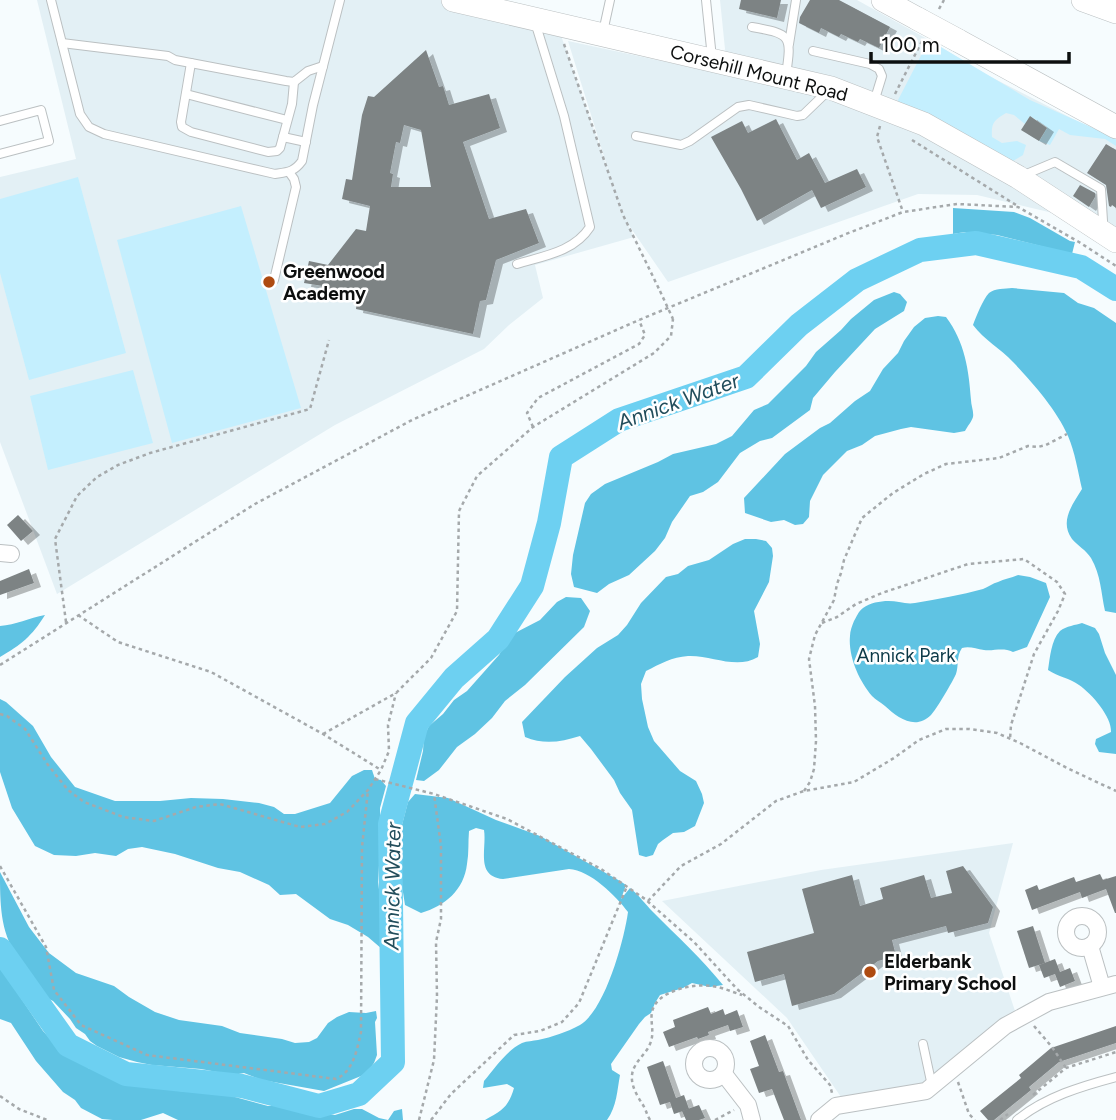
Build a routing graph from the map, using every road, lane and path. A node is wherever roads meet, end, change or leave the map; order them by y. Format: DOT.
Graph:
graph roads {
  1 [pos="51,0"];
  2 [pos="340,0"];
  3 [pos="453,0"];
  4 [pos="610,0"];
  5 [pos="706,0"];
  6 [pos="796,0"];
  7 [pos="883,0"];
  8 [pos="1083,0"];
  9 [pos="1116,12"];
  10 [pos="535,19"];
  11 [pos="558,24"];
  12 [pos="751,27"];
  13 [pos="603,35"];
  14 [pos="62,43"];
  15 [pos="789,44"];
  16 [pos="813,51"];
  17 [pos="713,61"];
  18 [pos="191,63"];
  19 [pos="323,66"];
  20 [pos="785,78"];
  21 [pos="293,82"];
  22 [pos="831,88"];
  23 [pos="186,94"];
  24 [pos="873,104"];
  25 [pos="287,120"];
  26 [pos="0,121"];
  27 [pos="1116,127"];
  28 [pos="905,135"];
  29 [pos="283,136"];
  30 [pos="636,136"];
  31 [pos="306,142"];
  32 [pos="0,154"];
  33 [pos="289,172"];
  34 [pos="1018,177"];
  35 [pos="1018,207"];
  36 [pos="1108,236"];
  37 [pos="517,264"];
  38 [pos="1116,266"];
  39 [pos="274,280"];
  40 [pos="639,320"];
  41 [pos="329,340"];
  42 [pos="533,427"];
  43 [pos="1067,433"];
  44 [pos="78,615"];
  45 [pos="66,623"];
  46 [pos="821,623"];
  47 [pos="0,665"];
  48 [pos="396,693"];
  49 [pos="0,714"];
  50 [pos="323,734"];
  51 [pos="1010,738"];
  52 [pos="381,769"];
  53 [pos="375,779"];
  54 [pos="368,790"];
  55 [pos="804,791"];
  56 [pos="1116,791"];
  57 [pos="434,794"];
  58 [pos="0,866"];
  59 [pos="627,887"];
  60 [pos="648,901"];
  61 [pos="1090,946"];
  62 [pos="1109,986"];
  63 [pos="746,996"];
  64 [pos="1024,1016"];
  65 [pos="923,1044"];
  66 [pos="1116,1052"];
  67 [pos="1066,1068"];
  68 [pos="954,1069"];
  69 [pos="724,1074"];
  70 [pos="1116,1077"];
  71 [pos="932,1086"];
  72 [pos="0,1096"];
  73 [pos="1029,1098"];
  74 [pos="836,1106"];
  75 [pos="750,1113"];
  76 [pos="1009,1113"];
  77 [pos="47,1120"];
  78 [pos="419,1120"];
  79 [pos="431,1120"];
  80 [pos="650,1120"];
  81 [pos="715,1120"];
  82 [pos="819,1120"];
  83 [pos="975,1120"];
  84 [pos="1000,1120"];
  85 [pos="1017,1120"];
  1 -- 14 [label="lane"];
  2 -- 19 [label="lane"];
  3 -- 10 [label="main road, Corsehill Mount Road"];
  4 -- 13 [label="lane"];
  5 -- 17 [label="lane"];
  6 -- 15 [label="lane"];
  7 -- 27 [label="main road, bridge"];
  8 -- 9 [label="main road"];
  10 -- 11 [label="main road, Corsehill Mount Road"];
  10 -- 37 [label="lane"];
  11 -- 13 [label="main road, Corsehill Mount Road"];
  11 -- 42 [label="path, bridge"];
  12 -- 15 [label="lane"];
  13 -- 17 [label="main road, Corsehill Mount Road"];
  14 -- 18 [label="lane"];
  14 -- 33 [label="lane"];
  15 -- 20 [label="lane"];
  16 -- 24 [label="lane"];
  17 -- 20 [label="main road, Corsehill Mount Road"];
  18 -- 21 [label="lane"];
  18 -- 23 [label="lane"];
  19 -- 21 [label="lane"];
  19 -- 31 [label="lane"];
  20 -- 22 [label="main road, Corsehill Mount Road"];
  21 -- 25 [label="lane"];
  22 -- 24 [label="main road, Corsehill Mount Road"];
  22 -- 30 [label="lane"];
  23 -- 25 [label="lane"];
  23 -- 29 [label="lane"];
  24 -- 34 [label="main road, Corsehill Mount Road"];
  25 -- 29 [label="lane"];
  26 -- 32 [label="lane"];
  28 -- 35 [label="path"];
  29 -- 31 [label="lane"];
  31 -- 33 [label="lane"];
  33 -- 39 [label="lane"];
  34 -- 36 [label="main road, Corsehill Mount Road"];
  34 -- 36 [label="lane"];
  35 -- 38 [label="path"];
  35 -- 40 [label="path"];
  40 -- 42 [label="path"];
  40 -- 44 [label="path"];
  41 -- 45 [label="path"];
  42 -- 48 [label="path"];
  43 -- 46 [label="path"];
  44 -- 45 [label="path"];
  44 -- 50 [label="path"];
  45 -- 47 [label="path"];
  46 -- 51 [label="path"];
  46 -- 55 [label="path"];
  48 -- 50 [label="path"];
  48 -- 52 [label="path"];
  49 -- 54 [label="path"];
  50 -- 52 [label="path"];
  51 -- 55 [label="path"];
  51 -- 56 [label="path"];
  52 -- 53 [label="path"];
  53 -- 54 [label="path"];
  53 -- 57 [label="path"];
  54 -- 58 [label="path"];
  55 -- 60 [label="path"];
  57 -- 59 [label="path"];
  57 -- 78 [label="path"];
  59 -- 60 [label="path"];
  59 -- 79 [label="path"];
  60 -- 63 [label="path"];
  61 -- 62 [label="street"];
  62 -- 64 [label="street"];
  63 -- 74 [label="path"];
  63 -- 80 [label="path"];
  64 -- 67 [label="path"];
  64 -- 68 [label="street"];
  65 -- 71 [label="lane"];
  66 -- 67 [label="path"];
  67 -- 73 [label="path"];
  68 -- 71 [label="street"];
  68 -- 83 [label="path"];
  69 -- 75 [label="street"];
  70 -- 85 [label="lane"];
  71 -- 74 [label="street"];
  72 -- 77 [label="path"];
  74 -- 82 [label="street"];
  75 -- 81 [label="path"];
  76 -- 84 [label="path"];
}
